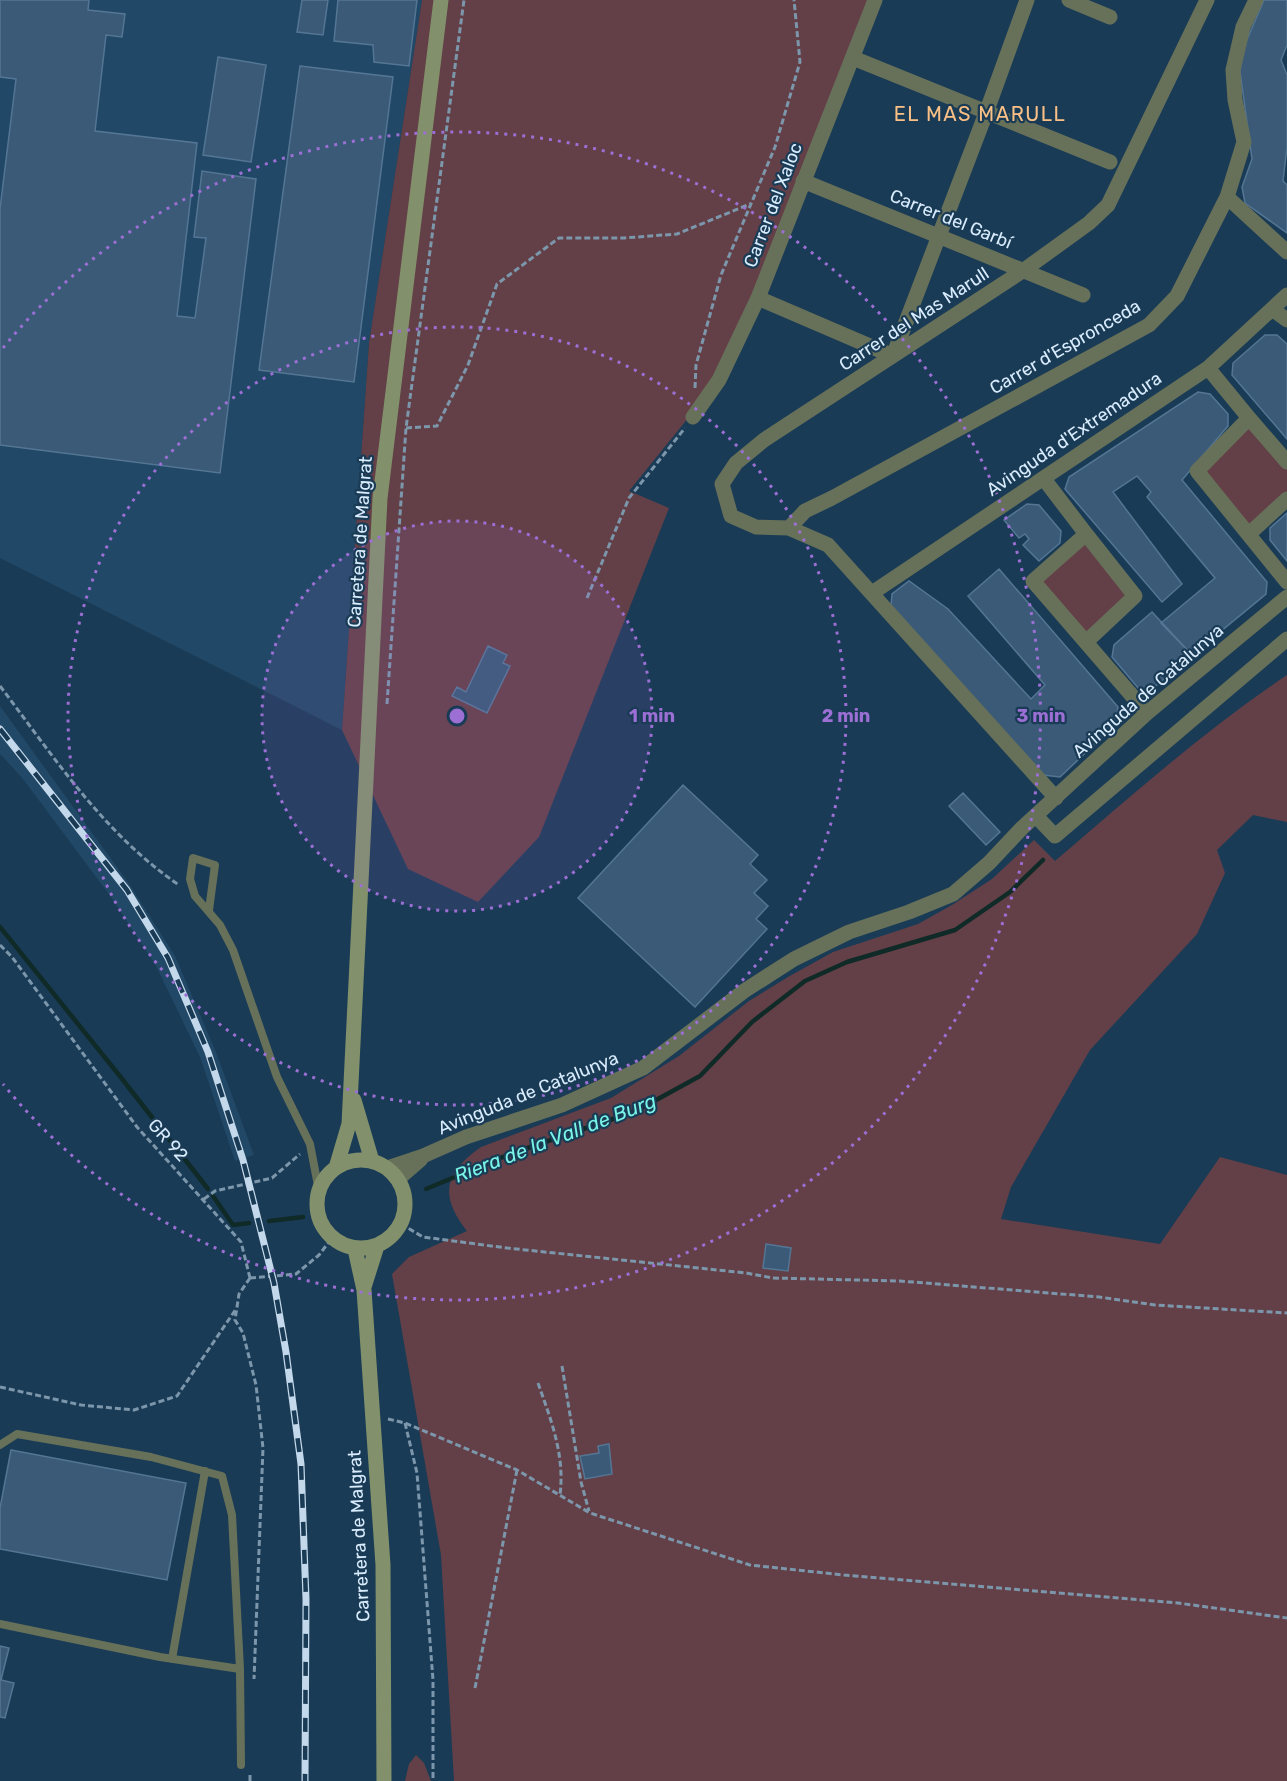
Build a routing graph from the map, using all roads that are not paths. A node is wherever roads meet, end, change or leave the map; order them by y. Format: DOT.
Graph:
graph roads {
  1 [pos="441,0"];
  2 [pos="875,0"];
  3 [pos="1027,0"];
  4 [pos="1070,0"];
  5 [pos="1207,0"];
  6 [pos="1256,0"];
  7 [pos="1110,17"];
  8 [pos="853,58"];
  9 [pos="986,113"];
  10 [pos="1110,162"];
  11 [pos="803,181"];
  12 [pos="1227,197"];
  13 [pos="940,236"];
  14 [pos="1287,252"];
  15 [pos="1024,270"];
  16 [pos="1287,294"];
  17 [pos="1083,296"];
  18 [pos="758,298"];
  19 [pos="1272,309"];
  20 [pos="1287,320"];
  21 [pos="893,356"];
  22 [pos="1208,368"];
  23 [pos="693,417"];
  24 [pos="1249,418"];
  25 [pos="1287,462"];
  26 [pos="1044,479"];
  27 [pos="1287,499"];
  28 [pos="789,528"];
  29 [pos="1086,534"];
  30 [pos="1249,534"];
  31 [pos="1287,582"];
  32 [pos="872,593"];
  33 [pos="1287,597"];
  34 [pos="1287,639"];
  35 [pos="1086,642"];
  36 [pos="1147,713"];
  37 [pos="1056,798"];
  38 [pos="1036,816"];
  39 [pos="209,910"];
  40 [pos="351,1089"];
  41 [pos="423,1156"];
  42 [pos="372,1161"];
  43 [pos="336,1168"];
  44 [pos="387,1168"];
  45 [pos="398,1179"];
  46 [pos="319,1191"];
  47 [pos="377,1246"];
  48 [pos="355,1248"];
  49 [pos="364,1290"];
  50 [pos="0,1445"];
  51 [pos="205,1471"];
  52 [pos="0,1624"];
  53 [pos="172,1659"];
  54 [pos="240,1669"];
  55 [pos="241,1766"];
  56 [pos="384,1781"];
  1 -- 40 [label="street, Carretera de Malgrat"];
  2 -- 8 [label="street, Carrer del Xaloc"];
  3 -- 9 [label="street"];
  4 -- 7 [label="street"];
  5 -- 15 [label="street, Carrer del Mas Marull"];
  6 -- 12 [label="street, Carrer d'Espronceda"];
  8 -- 9 [label="street"];
  8 -- 11 [label="street, Carrer del Xaloc"];
  9 -- 10 [label="street"];
  9 -- 13 [label="street"];
  11 -- 13 [label="street, Carrer del Garbí"];
  11 -- 18 [label="street, Carrer del Xaloc"];
  12 -- 14 [label="street"];
  12 -- 28 [label="street, Carrer d'Espronceda"];
  13 -- 15 [label="street, Carrer del Garbí"];
  13 -- 21 [label="street"];
  15 -- 17 [label="street, Carrer del Garbí"];
  15 -- 21 [label="street, Carrer del Mas Marull"];
  16 -- 19 [label="street, Avinguda d'Extremadura"];
  18 -- 21 [label="street"];
  18 -- 23 [label="street, Carrer del Xaloc"];
  19 -- 20 [label="street"];
  19 -- 22 [label="street, Avinguda d'Extremadura"];
  21 -- 28 [label="street, Carrer del Mas Marull"];
  22 -- 24 [label="street"];
  22 -- 26 [label="street, Avinguda d'Extremadura"];
  24 -- 25 [label="street"];
  24 -- 30 [label="street"];
  26 -- 29 [label="street"];
  26 -- 32 [label="street, Avinguda d'Extremadura"];
  27 -- 30 [label="street"];
  28 -- 32 [label="street, Carrer del Mas Marull"];
  29 -- 35 [label="street"];
  29 -- 35 [label="street"];
  30 -- 31 [label="street"];
  32 -- 37 [label="street, Carrer del Mas Marull"];
  33 -- 36 [label="street, Avinguda de Catalunya"];
  34 -- 38 [label="street"];
  35 -- 36 [label="street"];
  36 -- 37 [label="street, Avinguda de Catalunya"];
  37 -- 38 [label="street, Avinguda de Catalunya"];
  38 -- 41 [label="street, Avinguda de Catalunya"];
  39 -- 39 [label="lane"];
  39 -- 46 [label="lane"];
  40 -- 42 [label="street, Carretera de Malgrat"];
  40 -- 43 [label="street, Carretera de Malgrat"];
  41 -- 44 [label="street, Avinguda de Catalunya"];
  41 -- 45 [label="street, Avinguda de Catalunya"];
  42 -- 43 [label="street"];
  42 -- 44 [label="street"];
  43 -- 46 [label="street"];
  44 -- 45 [label="street"];
  45 -- 47 [label="street"];
  46 -- 48 [label="street"];
  47 -- 48 [label="street"];
  47 -- 49 [label="street, Carretera de Malgrat"];
  48 -- 49 [label="street, Carretera de Malgrat"];
  49 -- 56 [label="street, Carretera de Malgrat"];
  50 -- 51 [label="lane"];
  51 -- 53 [label="lane"];
  51 -- 54 [label="lane"];
  52 -- 53 [label="lane"];
  53 -- 54 [label="lane"];
  54 -- 55 [label="lane"];
}
